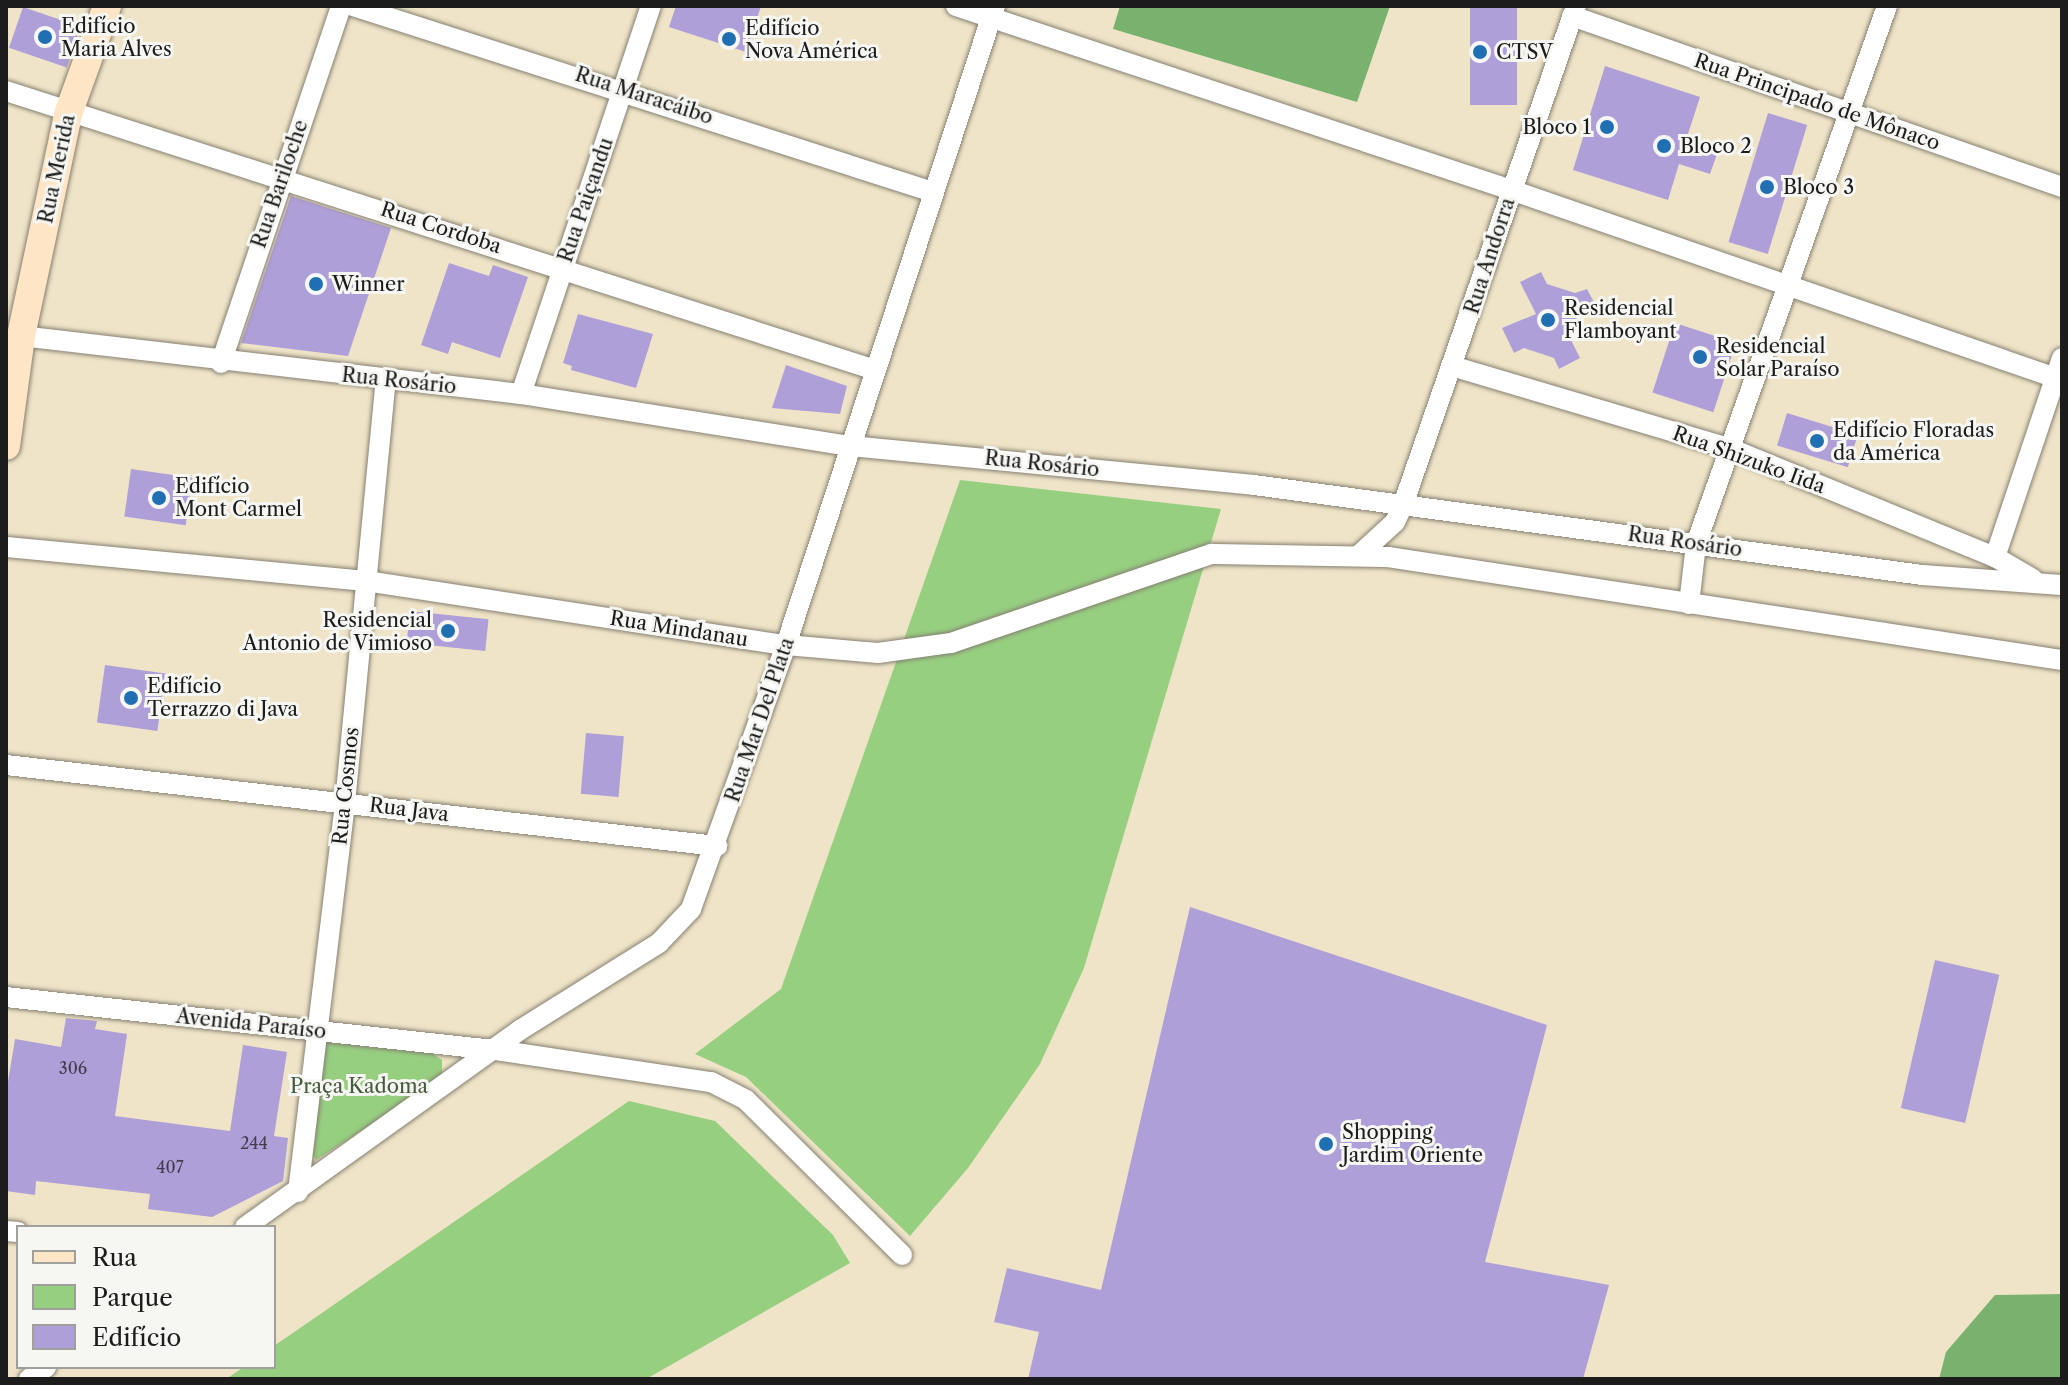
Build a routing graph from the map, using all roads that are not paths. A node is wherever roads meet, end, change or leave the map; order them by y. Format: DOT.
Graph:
graph roads {
  1 [pos="107,6"];
  2 [pos="341,6"];
  3 [pos="353,6"];
  4 [pos="651,6"];
  5 [pos="956,6"];
  6 [pos="1887,6"];
  7 [pos="1574,11"];
  8 [pos="993,12"];
  9 [pos="624,89"];
  10 [pos="6,91"];
  11 [pos="1848,112"];
  12 [pos="68,114"];
  13 [pos="281,177"];
  14 [pos="2062,187"];
  15 [pos="1511,190"];
  16 [pos="933,192"];
  17 [pos="563,268"];
  18 [pos="1790,285"];
  19 [pos="21,336"];
  20 [pos="221,363"];
  21 [pos="1455,367"];
  22 [pos="875,370"];
  23 [pos="2060,372"];
  24 [pos="386,380"];
  25 [pos="521,394"];
  26 [pos="6,446"];
  27 [pos="850,446"];
  28 [pos="1729,448"];
  29 [pos="1403,505"];
  30 [pos="1696,544"];
  31 [pos="6,547"];
  32 [pos="1358,556"];
  33 [pos="1995,557"];
  34 [pos="2033,579"];
  35 [pos="366,581"];
  36 [pos="2062,585"];
  37 [pos="1689,604"];
  38 [pos="786,645"];
  39 [pos="2062,660"];
  40 [pos="6,765"];
  41 [pos="345,803"];
  42 [pos="717,846"];
  43 [pos="6,997"];
  44 [pos="315,1030"];
  45 [pos="496,1050"];
  46 [pos="298,1192"];
  47 [pos="248,1225"];
  48 [pos="902,1255"];
  1 -- 12 [label="street, Rua Merida"];
  2 -- 13 [label="street, Rua Bariloche"];
  3 -- 9 [label="street, Rua Maracáibo"];
  4 -- 9 [label="street, Rua Paiçandu"];
  5 -- 8 [label="street"];
  6 -- 11 [label="street"];
  7 -- 11 [label="street, Rua Principado de Mônaco"];
  7 -- 15 [label="street, Rua Andorra"];
  8 -- 15 [label="street"];
  8 -- 16 [label="street, Rua Mar Del Plata"];
  9 -- 16 [label="street, Rua Maracáibo"];
  9 -- 17 [label="street, Rua Paiçandu"];
  10 -- 12 [label="street, Rua Cordoba"];
  11 -- 14 [label="street, Rua Principado de Mônaco"];
  11 -- 18 [label="street"];
  12 -- 13 [label="street, Rua Cordoba"];
  12 -- 19 [label="street, Rua Merida"];
  13 -- 17 [label="street, Rua Cordoba"];
  13 -- 20 [label="street, Rua Bariloche"];
  15 -- 18 [label="street"];
  15 -- 21 [label="street, Rua Andorra"];
  16 -- 22 [label="street, Rua Mar Del Plata"];
  17 -- 22 [label="street, Rua Cordoba"];
  17 -- 25 [label="street, Rua Paiçandu"];
  18 -- 23 [label="street"];
  18 -- 28 [label="street"];
  19 -- 20 [label="street, Rua Rosário"];
  19 -- 26 [label="street, Rua Merida"];
  20 -- 24 [label="street, Rua Rosário"];
  21 -- 28 [label="street, Rua Shizuko Iida"];
  21 -- 29 [label="street, Rua Andorra"];
  22 -- 27 [label="street, Rua Mar Del Plata"];
  23 -- 33 [label="street"];
  24 -- 25 [label="street, Rua Rosário"];
  24 -- 35 [label="street, Rua Cosmos"];
  25 -- 27 [label="street, Rua Rosário"];
  27 -- 29 [label="street, Rua Rosário"];
  27 -- 38 [label="street, Rua Mar Del Plata"];
  28 -- 30 [label="street"];
  28 -- 33 [label="street, Rua Shizuko Iida"];
  29 -- 30 [label="street, Rua Rosário"];
  29 -- 32 [label="street, Rua Andorra"];
  30 -- 34 [label="street, Rua Rosário"];
  30 -- 37 [label="street"];
  31 -- 35 [label="street, Rua Mindanau"];
  32 -- 37 [label="street, Rua Mindanau"];
  32 -- 38 [label="street, Rua Mindanau"];
  33 -- 34 [label="street, Rua Shizuko Iida"];
  34 -- 36 [label="street, Rua Rosário"];
  35 -- 38 [label="street, Rua Mindanau"];
  35 -- 41 [label="street, Rua Cosmos"];
  37 -- 39 [label="street, Rua Mindanau"];
  38 -- 42 [label="street, Rua Mar Del Plata"];
  40 -- 41 [label="street, Rua Java"];
  41 -- 42 [label="street, Rua Java"];
  41 -- 44 [label="street, Rua Cosmos"];
  42 -- 45 [label="street, Rua Mar Del Plata"];
  43 -- 44 [label="street, Avenida Paraíso"];
  44 -- 45 [label="street, Avenida Paraíso"];
  44 -- 46 [label="street, Rua Cosmos"];
  45 -- 46 [label="street, Rua Mar Del Plata"];
  45 -- 48 [label="street, Avenida Paraíso"];
  46 -- 47 [label="street, Rua Mar Del Plata"];
}
